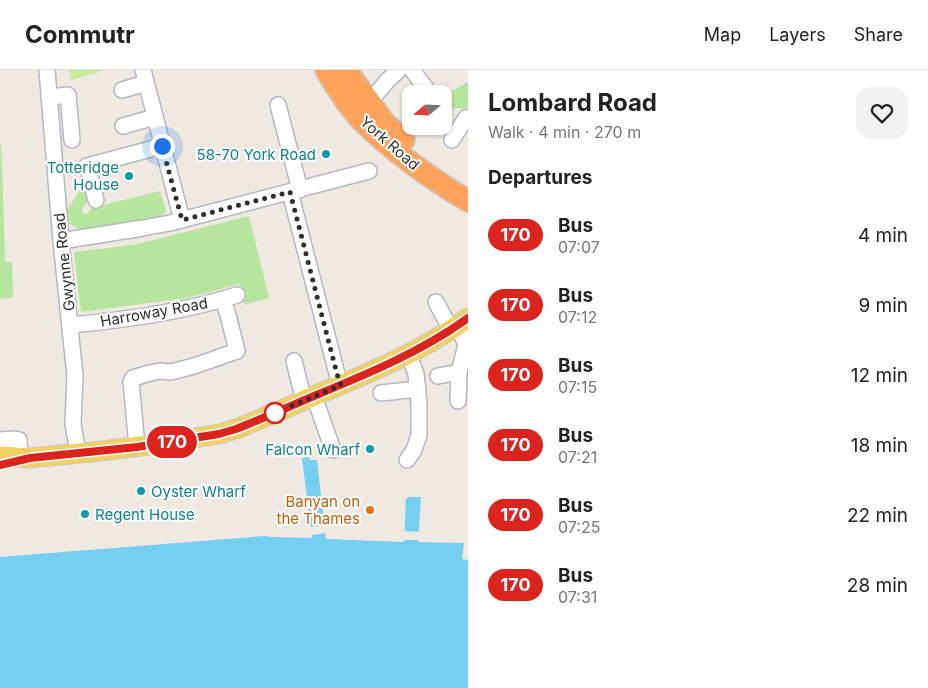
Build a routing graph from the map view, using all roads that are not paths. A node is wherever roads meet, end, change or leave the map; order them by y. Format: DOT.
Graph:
graph roads {
  1 [pos="47,70"];
  2 [pos="326,70"];
  3 [pos="346,70"];
  4 [pos="412,70"];
  5 [pos="394,75"];
  6 [pos="144,76"];
  7 [pos="423,85"];
  8 [pos="122,90"];
  9 [pos="49,97"];
  10 [pos="369,102"];
  11 [pos="275,108"];
  12 [pos="155,117"];
  13 [pos="468,118"];
  14 [pos="123,126"];
  15 [pos="72,140"];
  16 [pos="452,140"];
  17 [pos="162,146"];
  18 [pos="369,171"];
  19 [pos="468,184"];
  20 [pos="295,191"];
  21 [pos="96,200"];
  22 [pos="468,201"];
  23 [pos="182,220"];
  24 [pos="61,241"];
  25 [pos="436,302"];
  26 [pos="70,325"];
  27 [pos="459,325"];
  28 [pos="408,355"];
  29 [pos="294,361"];
  30 [pos="459,372"];
  31 [pos="438,376"];
  32 [pos="341,385"];
  33 [pos="418,388"];
  34 [pos="381,393"];
  35 [pos="309,398"];
  36 [pos="458,401"];
  37 [pos="0,440"];
  38 [pos="137,447"];
  39 [pos="333,450"];
  40 [pos="78,453"];
  41 [pos="0,456"];
  42 [pos="25,457"];
  43 [pos="407,460"];
  44 [pos="0,465"];
  1 -- 9 [label="street, Gwynne Road"];
  2 -- 22 [label="highway, York Road"];
  3 -- 10 [label="highway, York Road"];
  4 -- 7 [label="street"];
  5 -- 10 [label="street"];
  6 -- 8 [label="street"];
  6 -- 12 [label="street"];
  9 -- 15 [label="street"];
  9 -- 24 [label="street, Gwynne Road"];
  10 -- 19 [label="highway, York Road"];
  11 -- 20 [label="street"];
  12 -- 14 [label="street"];
  12 -- 17 [label="street"];
  13 -- 16 [label="street"];
  17 -- 21 [label="street"];
  17 -- 23 [label="street"];
  18 -- 20 [label="street"];
  20 -- 23 [label="street"];
  20 -- 32 [label="street"];
  23 -- 24 [label="street"];
  24 -- 26 [label="street, Gwynne Road"];
  25 -- 27 [label="street"];
  26 -- 38 [label="street, Harroway Road"];
  26 -- 40 [label="street, Gwynne Road"];
  27 -- 28 [label="main road"];
  27 -- 30 [label="street"];
  28 -- 32 [label="main road"];
  28 -- 33 [label="street"];
  29 -- 35 [label="street"];
  30 -- 31 [label="street"];
  30 -- 36 [label="street"];
  32 -- 35 [label="main road"];
  33 -- 34 [label="street"];
  33 -- 43 [label="street"];
  35 -- 38 [label="main road"];
  35 -- 39 [label="street"];
  37 -- 42 [label="street"];
  38 -- 40 [label="main road"];
  40 -- 42 [label="main road"];
  41 -- 42 [label="main road"];
  42 -- 44 [label="main road"];
}
